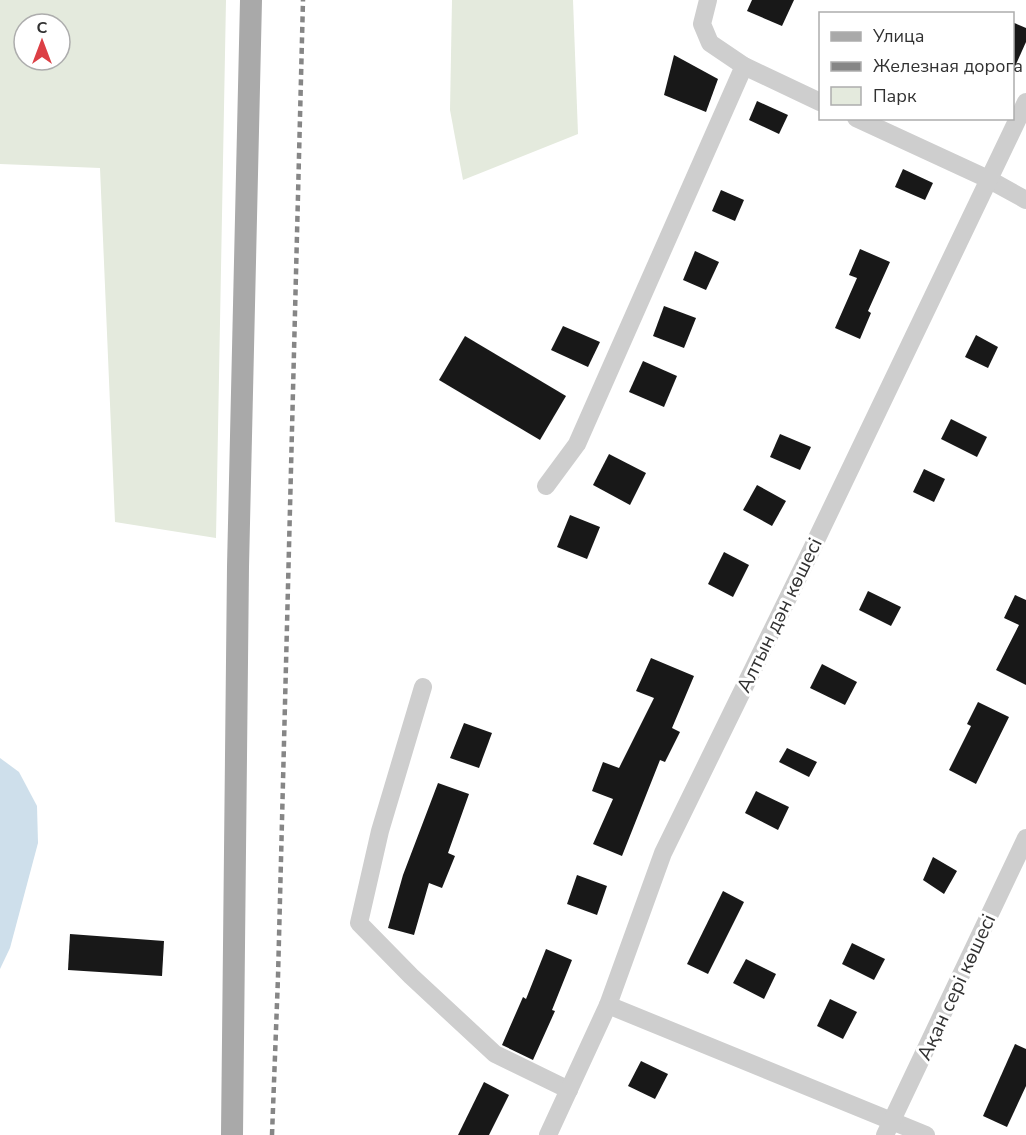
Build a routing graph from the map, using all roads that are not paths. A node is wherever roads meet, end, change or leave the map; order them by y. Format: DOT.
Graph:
graph roads {
  1 [pos="251,0"];
  2 [pos="708,0"];
  3 [pos="744,66"];
  4 [pos="819,102"];
  5 [pos="1026,102"];
  6 [pos="860,120"];
  7 [pos="988,179"];
  8 [pos="1026,200"];
  9 [pos="546,486"];
  10 [pos="423,687"];
  11 [pos="1026,838"];
  12 [pos="608,1005"];
  13 [pos="569,1090"];
  14 [pos="888,1128"];
  15 [pos="232,1135"];
  16 [pos="548,1135"];
  17 [pos="926,1135"];
  1 -- 15 [label="main road"];
  2 -- 3 [label="street"];
  3 -- 4 [label="street"];
  3 -- 9 [label="street"];
  5 -- 7 [label="street, Алтын дән көшесі"];
  6 -- 7 [label="street"];
  7 -- 8 [label="street"];
  7 -- 12 [label="street, Алтын дән көшесі"];
  10 -- 13 [label="street"];
  11 -- 14 [label="street, Ақан сері көшесі"];
  12 -- 13 [label="street, Алтын дән көшесі"];
  12 -- 14 [label="street"];
  13 -- 16 [label="street, Алтын дән көшесі"];
  14 -- 17 [label="street"];
}
